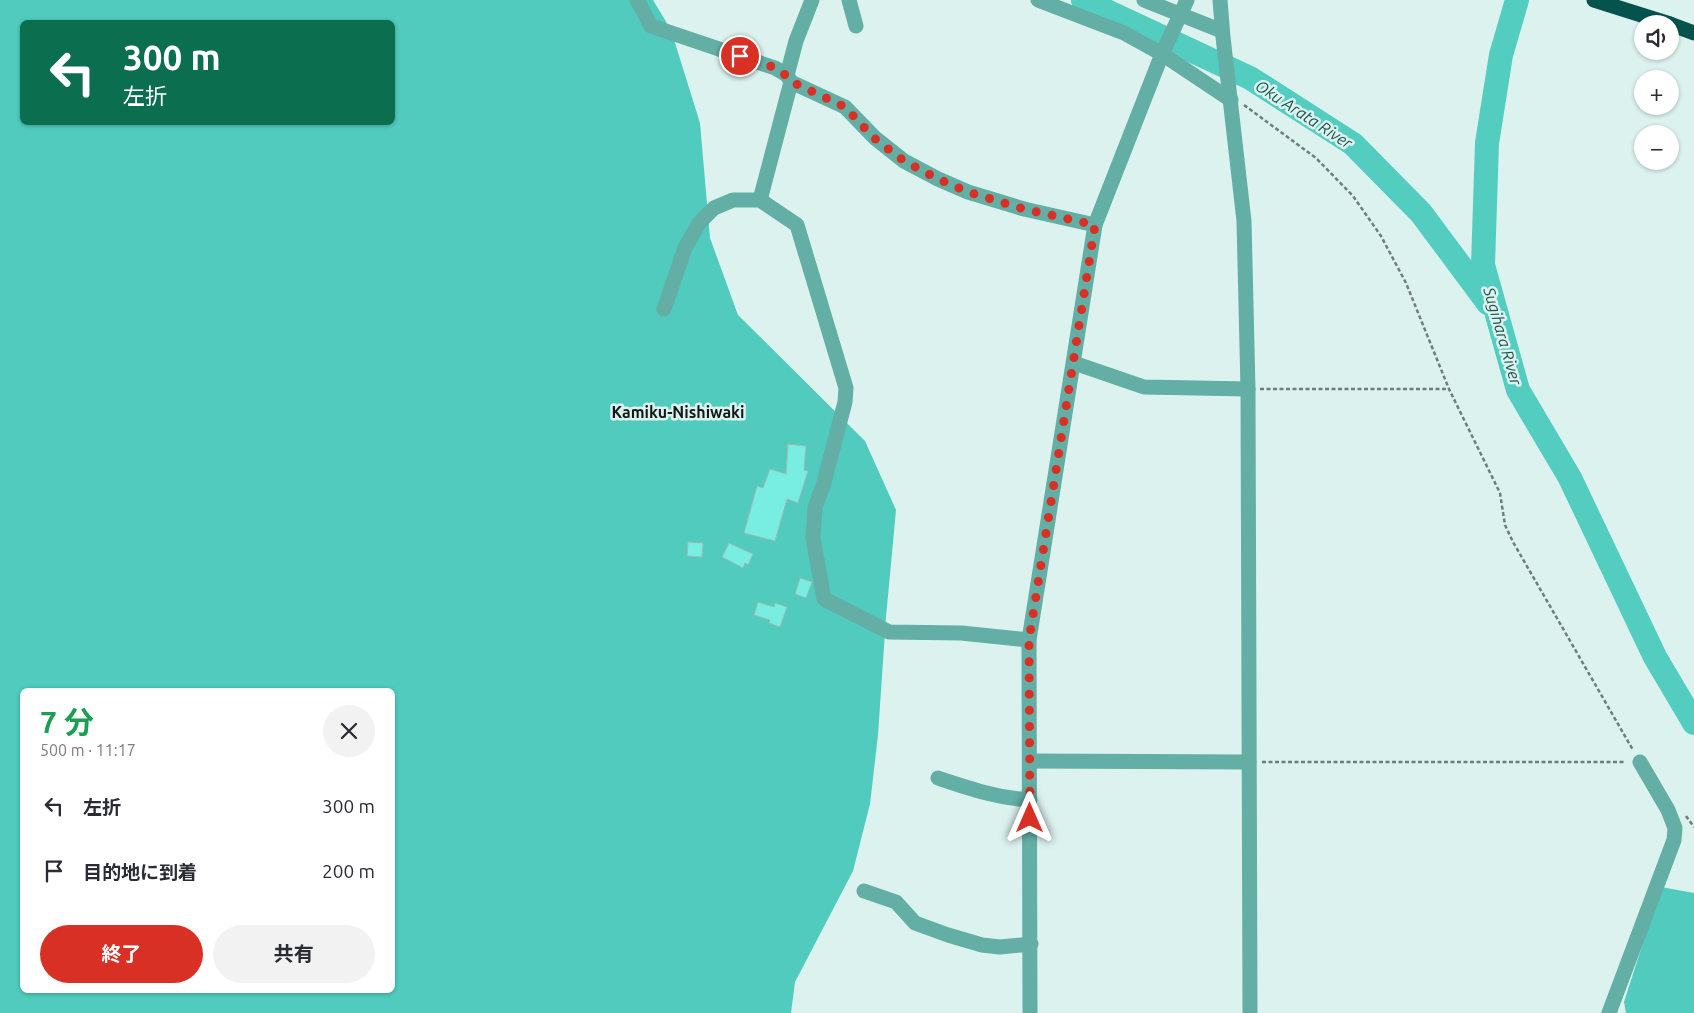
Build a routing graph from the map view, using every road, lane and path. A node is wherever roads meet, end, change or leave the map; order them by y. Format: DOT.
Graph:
graph roads {
  1 [pos="637,0"];
  2 [pos="812,0"];
  3 [pos="849,0"];
  4 [pos="1038,0"];
  5 [pos="1144,0"];
  6 [pos="1187,0"];
  7 [pos="1220,0"];
  8 [pos="1594,0"];
  9 [pos="1642,15"];
  10 [pos="1179,18"];
  11 [pos="856,26"];
  12 [pos="1679,27"];
  13 [pos="1694,32"];
  14 [pos="1222,34"];
  15 [pos="1163,52"];
  16 [pos="789,79"];
  17 [pos="1230,95"];
  18 [pos="760,200"];
  19 [pos="1095,225"];
  20 [pos="664,308"];
  21 [pos="1074,363"];
  22 [pos="1449,388"];
  23 [pos="1248,389"];
  24 [pos="1029,640"];
  25 [pos="1030,761"];
  26 [pos="1249,762"];
  27 [pos="1640,762"];
  28 [pos="938,778"];
  29 [pos="1030,800"];
  30 [pos="1683,811"];
  31 [pos="1694,827"];
  32 [pos="864,891"];
  33 [pos="1030,944"];
  34 [pos="1030,1013"];
  35 [pos="1250,1013"];
  36 [pos="1608,1013"];
  1 -- 16 [label="street"];
  2 -- 16 [label="street"];
  3 -- 11 [label="street"];
  4 -- 15 [label="street"];
  5 -- 10 [label="street"];
  6 -- 10 [label="street"];
  7 -- 14 [label="street"];
  8 -- 9 [label="highway"];
  10 -- 14 [label="street"];
  10 -- 15 [label="street"];
  12 -- 13 [label="highway"];
  14 -- 17 [label="street"];
  15 -- 17 [label="street"];
  15 -- 19 [label="street"];
  16 -- 18 [label="street"];
  16 -- 19 [label="street"];
  17 -- 22 [label="path"];
  17 -- 23 [label="street"];
  18 -- 20 [label="street"];
  18 -- 24 [label="street"];
  19 -- 21 [label="street"];
  21 -- 23 [label="street"];
  21 -- 24 [label="street"];
  22 -- 23 [label="path"];
  22 -- 27 [label="path"];
  23 -- 26 [label="street"];
  24 -- 25 [label="street"];
  25 -- 26 [label="street"];
  25 -- 29 [label="street"];
  26 -- 27 [label="path"];
  26 -- 35 [label="street"];
  27 -- 36 [label="street"];
  28 -- 29 [label="street"];
  29 -- 33 [label="street"];
  30 -- 31 [label="path"];
  32 -- 33 [label="street"];
  33 -- 34 [label="street"];
}
